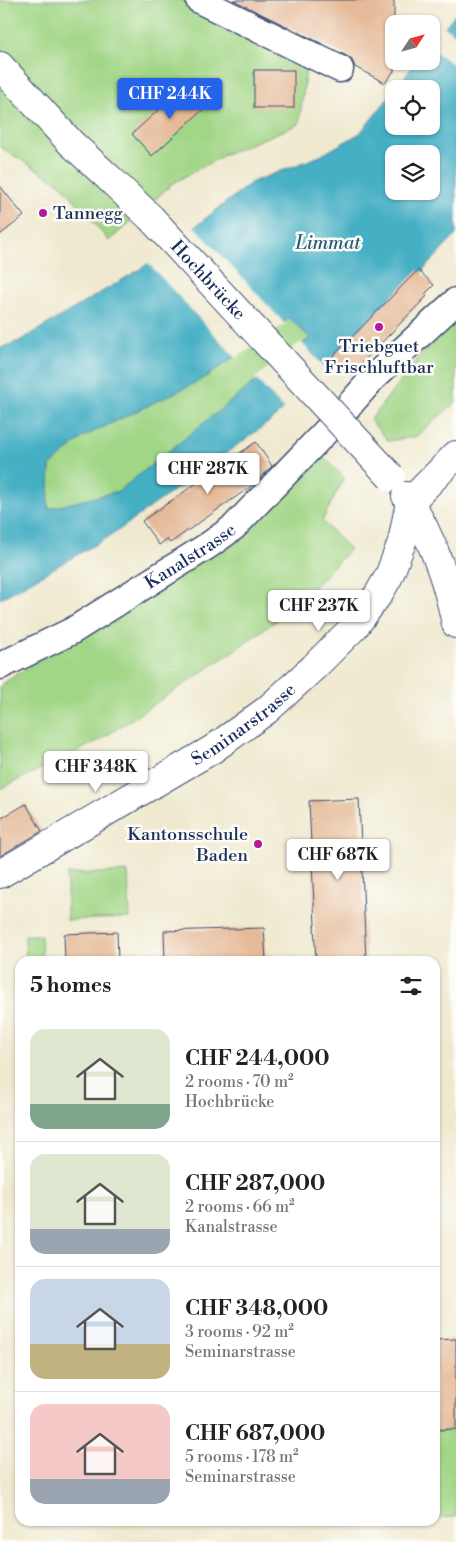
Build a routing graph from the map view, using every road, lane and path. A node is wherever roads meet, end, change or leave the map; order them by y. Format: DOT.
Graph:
graph roads {
  1 [pos="199,0"];
  2 [pos="0,66"];
  3 [pos="340,69"];
  4 [pos="456,301"];
  5 [pos="456,455"];
  6 [pos="410,502"];
  7 [pos="452,594"];
  8 [pos="456,624"];
  9 [pos="0,666"];
  10 [pos="0,874"];
  1 -- 3 [label="street"];
  2 -- 6 [label="main road, Hochbrücke, bridge"];
  4 -- 9 [label="street, Kanalstrasse"];
  5 -- 6 [label="main road"];
  6 -- 7 [label="main road, Hochbrücke"];
  6 -- 10 [label="main road, Seminarstrasse"];
  7 -- 8 [label="main road, Hochbrücke"];
}
